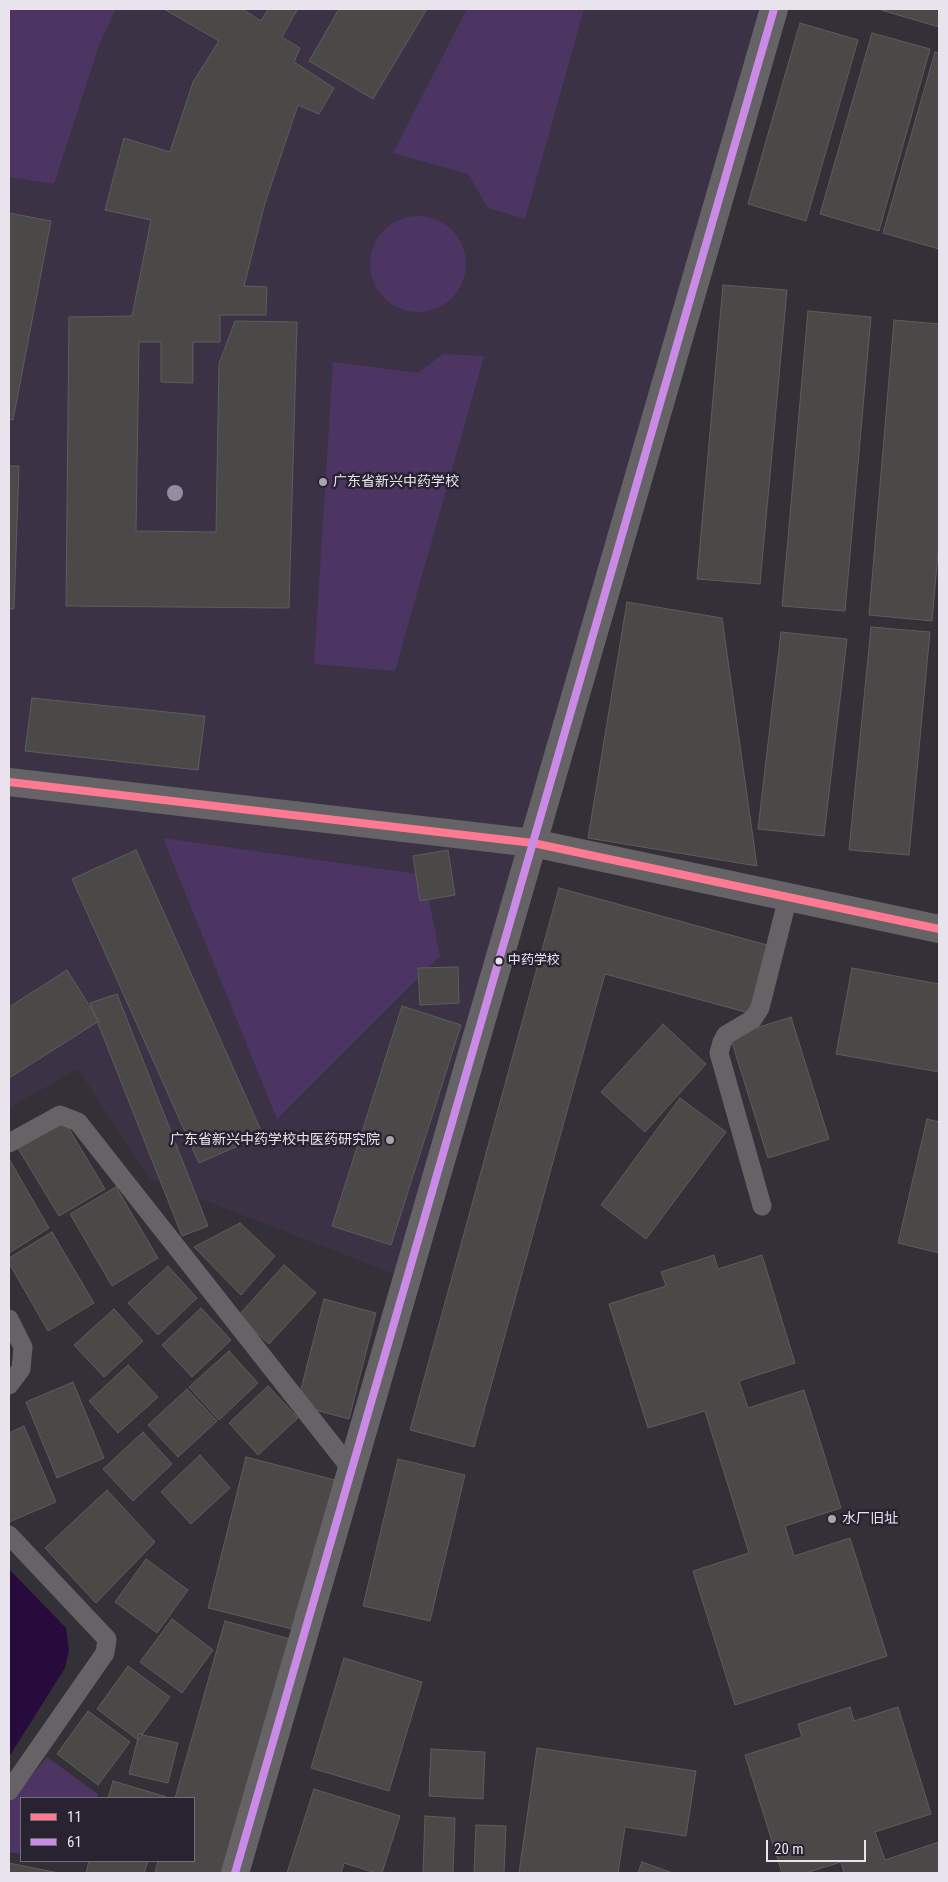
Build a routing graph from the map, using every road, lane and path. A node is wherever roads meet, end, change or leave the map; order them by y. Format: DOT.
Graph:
graph roads {
  1 [pos="774,9"];
  2 [pos="9,782"];
  3 [pos="533,843"];
  4 [pos="788,897"];
  5 [pos="939,930"];
  6 [pos="9,1142"];
  7 [pos="762,1206"];
  8 [pos="9,1319"];
  9 [pos="9,1385"];
  10 [pos="352,1470"];
  11 [pos="9,1535"];
  12 [pos="9,1791"];
  13 [pos="235,1873"];
  1 -- 3 [label="street"];
  2 -- 3 [label="street"];
  3 -- 4 [label="street"];
  3 -- 10 [label="street"];
  4 -- 5 [label="street"];
  4 -- 7 [label="lane"];
  6 -- 10 [label="lane"];
  8 -- 9 [label="lane"];
  10 -- 13 [label="street"];
  11 -- 12 [label="lane"];
}
